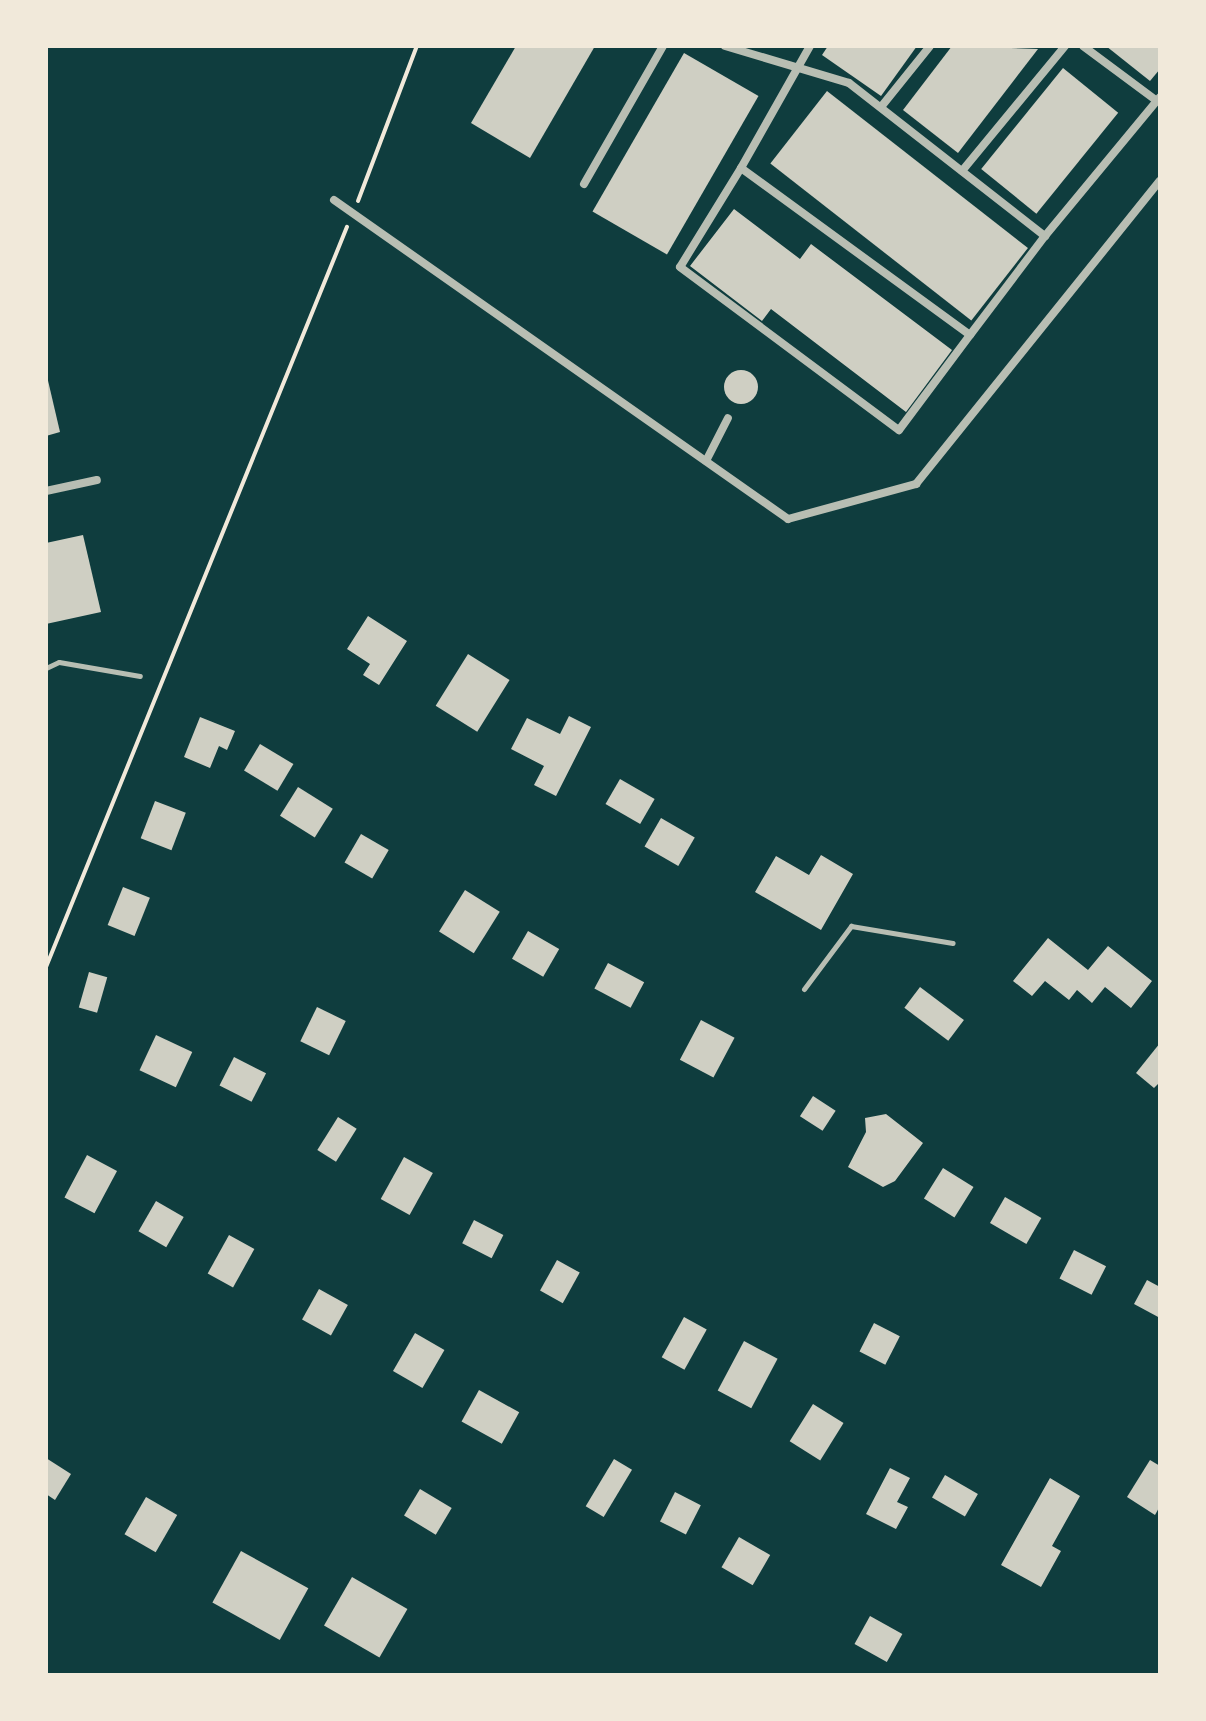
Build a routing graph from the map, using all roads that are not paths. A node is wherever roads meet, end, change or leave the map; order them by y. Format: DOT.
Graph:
graph roads {
  1 [pos="663,46"];
  2 [pos="725,46"];
  3 [pos="810,46"];
  4 [pos="930,46"];
  5 [pos="1065,46"];
  6 [pos="1083,46"];
  7 [pos="795,71"];
  8 [pos="1158,99"];
  9 [pos="881,107"];
  10 [pos="741,168"];
  11 [pos="962,171"];
  12 [pos="1160,181"];
  13 [pos="584,184"];
  14 [pos="334,200"];
  15 [pos="1045,236"];
  16 [pos="970,335"];
  17 [pos="728,418"];
  18 [pos="706,461"];
  19 [pos="97,480"];
  20 [pos="46,491"];
  21 [pos="46,668"];
  22 [pos="140,676"];
  23 [pos="953,943"];
  24 [pos="804,989"];
  1 -- 13 [label="street"];
  2 -- 7 [label="street"];
  3 -- 7 [label="street"];
  4 -- 9 [label="street"];
  5 -- 11 [label="street"];
  6 -- 8 [label="street"];
  7 -- 9 [label="street"];
  7 -- 10 [label="street"];
  8 -- 15 [label="street"];
  9 -- 11 [label="street"];
  10 -- 16 [label="street"];
  10 -- 16 [label="street"];
  11 -- 15 [label="street"];
  12 -- 18 [label="street"];
  14 -- 18 [label="street"];
  15 -- 16 [label="street"];
  17 -- 18 [label="street"];
  19 -- 20 [label="street"];
  21 -- 22 [label="lane"];
  23 -- 24 [label="lane"];
}
